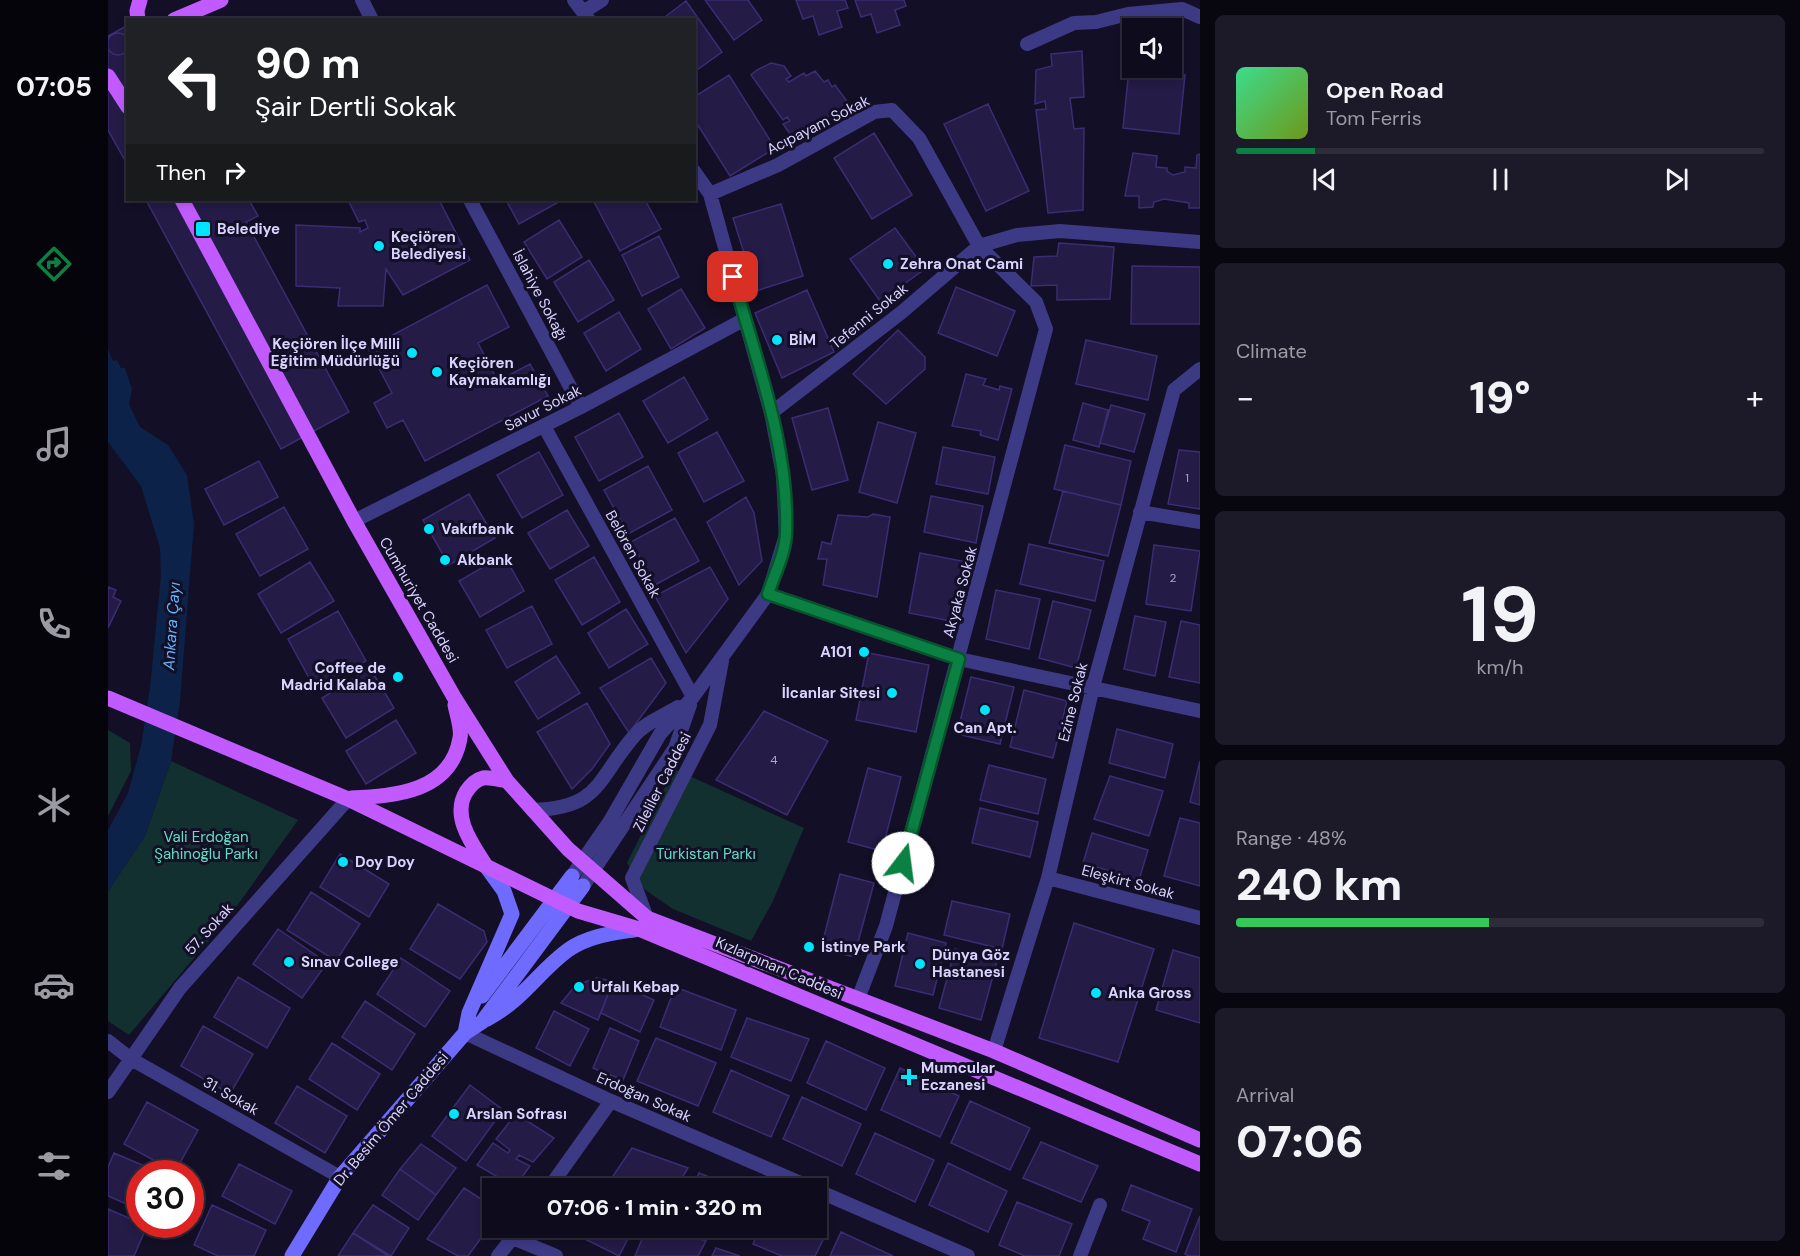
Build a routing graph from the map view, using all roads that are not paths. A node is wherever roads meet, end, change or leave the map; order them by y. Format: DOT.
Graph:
graph roads {
  1 [pos="140,0"];
  2 [pos="221,0"];
  3 [pos="362,0"];
  4 [pos="574,0"];
  5 [pos="602,0"];
  6 [pos="586,16"];
  7 [pos="1200,17"];
  8 [pos="138,18"];
  9 [pos="179,18"];
  10 [pos="371,18"];
  11 [pos="1027,44"];
  12 [pos="108,76"];
  13 [pos="126,104"];
  14 [pos="696,174"];
  15 [pos="710,194"];
  16 [pos="183,201"];
  17 [pos="471,201"];
  18 [pos="1200,242"];
  19 [pos="980,246"];
  20 [pos="745,319"];
  21 [pos="1198,369"];
  22 [pos="581,407"];
  23 [pos="771,413"];
  24 [pos="544,426"];
  25 [pos="1140,512"];
  26 [pos="354,521"];
  27 [pos="1200,522"];
  28 [pos="768,594"];
  29 [pos="723,656"];
  30 [pos="959,659"];
  31 [pos="1093,687"];
  32 [pos="454,697"];
  33 [pos="693,697"];
  34 [pos="108,698"];
  35 [pos="1200,711"];
  36 [pos="507,781"];
  37 [pos="348,799"];
  38 [pos="532,810"];
  39 [pos="486,866"];
  40 [pos="1048,878"];
  41 [pos="578,881"];
  42 [pos="1200,918"];
  43 [pos="643,924"];
  44 [pos="858,999"];
  45 [pos="476,1017"];
  46 [pos="465,1033"];
  47 [pos="108,1041"];
  48 [pos="994,1051"];
  49 [pos="131,1059"];
  50 [pos="108,1092"];
  51 [pos="611,1101"];
  52 [pos="1200,1140"];
  53 [pos="1200,1164"];
  54 [pos="340,1177"];
  55 [pos="556,1178"];
  56 [pos="789,1178"];
  57 [pos="827,1195"];
  58 [pos="1100,1205"];
  59 [pos="512,1238"];
  60 [pos="527,1238"];
  61 [pos="292,1256"];
  62 [pos="498,1256"];
  63 [pos="556,1256"];
  64 [pos="968,1256"];
  65 [pos="1080,1256"];
  1 -- 8 [label="main road"];
  2 -- 9 [label="main road"];
  3 -- 10 [label="street"];
  4 -- 6 [label="street"];
  5 -- 6 [label="street"];
  7 -- 11 [label="street"];
  12 -- 13 [label="main road"];
  14 -- 15 [label="street"];
  15 -- 19 [label="street, Acıpayam Sokak"];
  15 -- 20 [label="street"];
  16 -- 26 [label="main road, Cumhuriyet Caddesi"];
  17 -- 22 [label="street, İslahiye Sokağı"];
  18 -- 19 [label="street, Tefenni Sokak"];
  19 -- 23 [label="street, Tefenni Sokak"];
  19 -- 30 [label="street, Akyaka Sokak"];
  20 -- 22 [label="street, Savur Sokak"];
  20 -- 23 [label="street"];
  21 -- 25 [label="street, Ezine Sokak"];
  22 -- 24 [label="street, Savur Sokak"];
  23 -- 28 [label="street"];
  24 -- 26 [label="street, Savur Sokak"];
  24 -- 33 [label="street, Belören Sokak"];
  25 -- 27 [label="street"];
  25 -- 31 [label="street, Ezine Sokak"];
  26 -- 32 [label="main road, Cumhuriyet Caddesi"];
  28 -- 29 [label="street"];
  28 -- 30 [label="street"];
  29 -- 33 [label="street"];
  29 -- 43 [label="street, Zileliler Caddesi"];
  30 -- 31 [label="street"];
  30 -- 44 [label="street, Akyaka Sokak"];
  31 -- 35 [label="street"];
  31 -- 40 [label="street, Ezine Sokak"];
  32 -- 36 [label="main road, Cumhuriyet Caddesi"];
  32 -- 37 [label="main road"];
  33 -- 38 [label="street"];
  33 -- 41 [label="street"];
  33 -- 41 [label="street"];
  34 -- 37 [label="main road, Kızlarpınarı Caddesi"];
  36 -- 38 [label="main road, Kızlarpınarı Caddesi"];
  36 -- 39 [label="main road"];
  37 -- 39 [label="main road, Kızlarpınarı Caddesi"];
  37 -- 49 [label="street, 57. Sokak"];
  38 -- 43 [label="main road, Kızlarpınarı Caddesi"];
  39 -- 43 [label="main road, Kızlarpınarı Caddesi"];
  39 -- 45 [label="main road"];
  40 -- 42 [label="street, Eleşkirt Sokak"];
  40 -- 48 [label="street, Ezine Sokak"];
  41 -- 45 [label="main road"];
  43 -- 44 [label="main road, Kızlarpınarı Caddesi"];
  43 -- 45 [label="main road"];
  43 -- 53 [label="main road, Kızlarpınarı Caddesi"];
  44 -- 48 [label="main road, Kızlarpınarı Caddesi"];
  45 -- 46 [label="main road, Dr. Besim Ömer Caddesi"];
  46 -- 51 [label="street, Erdoğan Sokak"];
  46 -- 54 [label="main road, Dr. Besim Ömer Caddesi"];
  47 -- 49 [label="street, 31. Sokak"];
  48 -- 52 [label="main road, Kızlarpınarı Caddesi"];
  49 -- 50 [label="street, 57. Sokak"];
  49 -- 54 [label="street, 31. Sokak"];
  51 -- 55 [label="street"];
  51 -- 56 [label="street, Erdoğan Sokak"];
  54 -- 61 [label="main road, Dr. Besim Ömer Caddesi"];
  57 -- 64 [label="street, Erdoğan Sokak"];
  58 -- 65 [label="street"];
  59 -- 62 [label="street"];
  60 -- 63 [label="street"];
}
